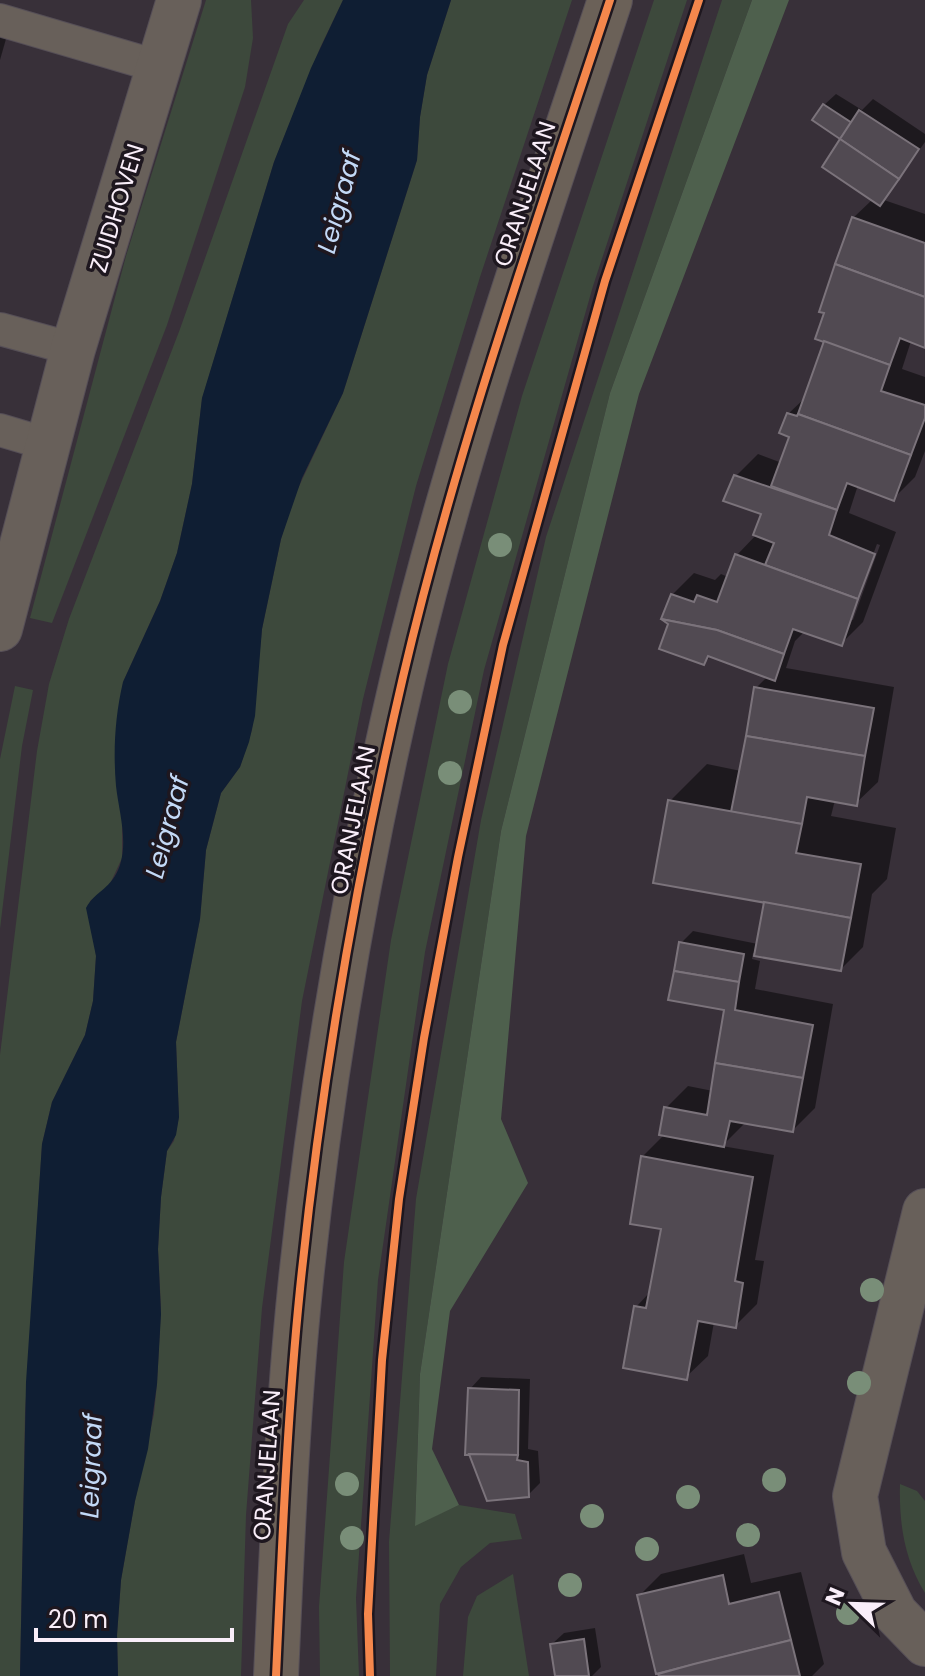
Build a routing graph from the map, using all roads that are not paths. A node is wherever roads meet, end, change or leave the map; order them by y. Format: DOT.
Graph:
graph roads {
  1 [pos="179,0"];
  2 [pos="610,0"];
  3 [pos="0,20"];
  4 [pos="160,67"];
  5 [pos="0,329"];
  6 [pos="73,349"];
  7 [pos="0,430"];
  8 [pos="47,444"];
  9 [pos="0,629"];
  10 [pos="925,1211"];
  11 [pos="925,1644"];
  12 [pos="276,1676"];
  1 -- 4 [label="street, ZUIDHOVEN"];
  2 -- 12 [label="street, ORANJELAAN"];
  3 -- 4 [label="lane"];
  4 -- 6 [label="street, ZUIDHOVEN"];
  5 -- 6 [label="lane"];
  6 -- 8 [label="street, ZUIDHOVEN"];
  7 -- 8 [label="lane"];
  8 -- 9 [label="street, ZUIDHOVEN"];
  10 -- 11 [label="street"];
}
